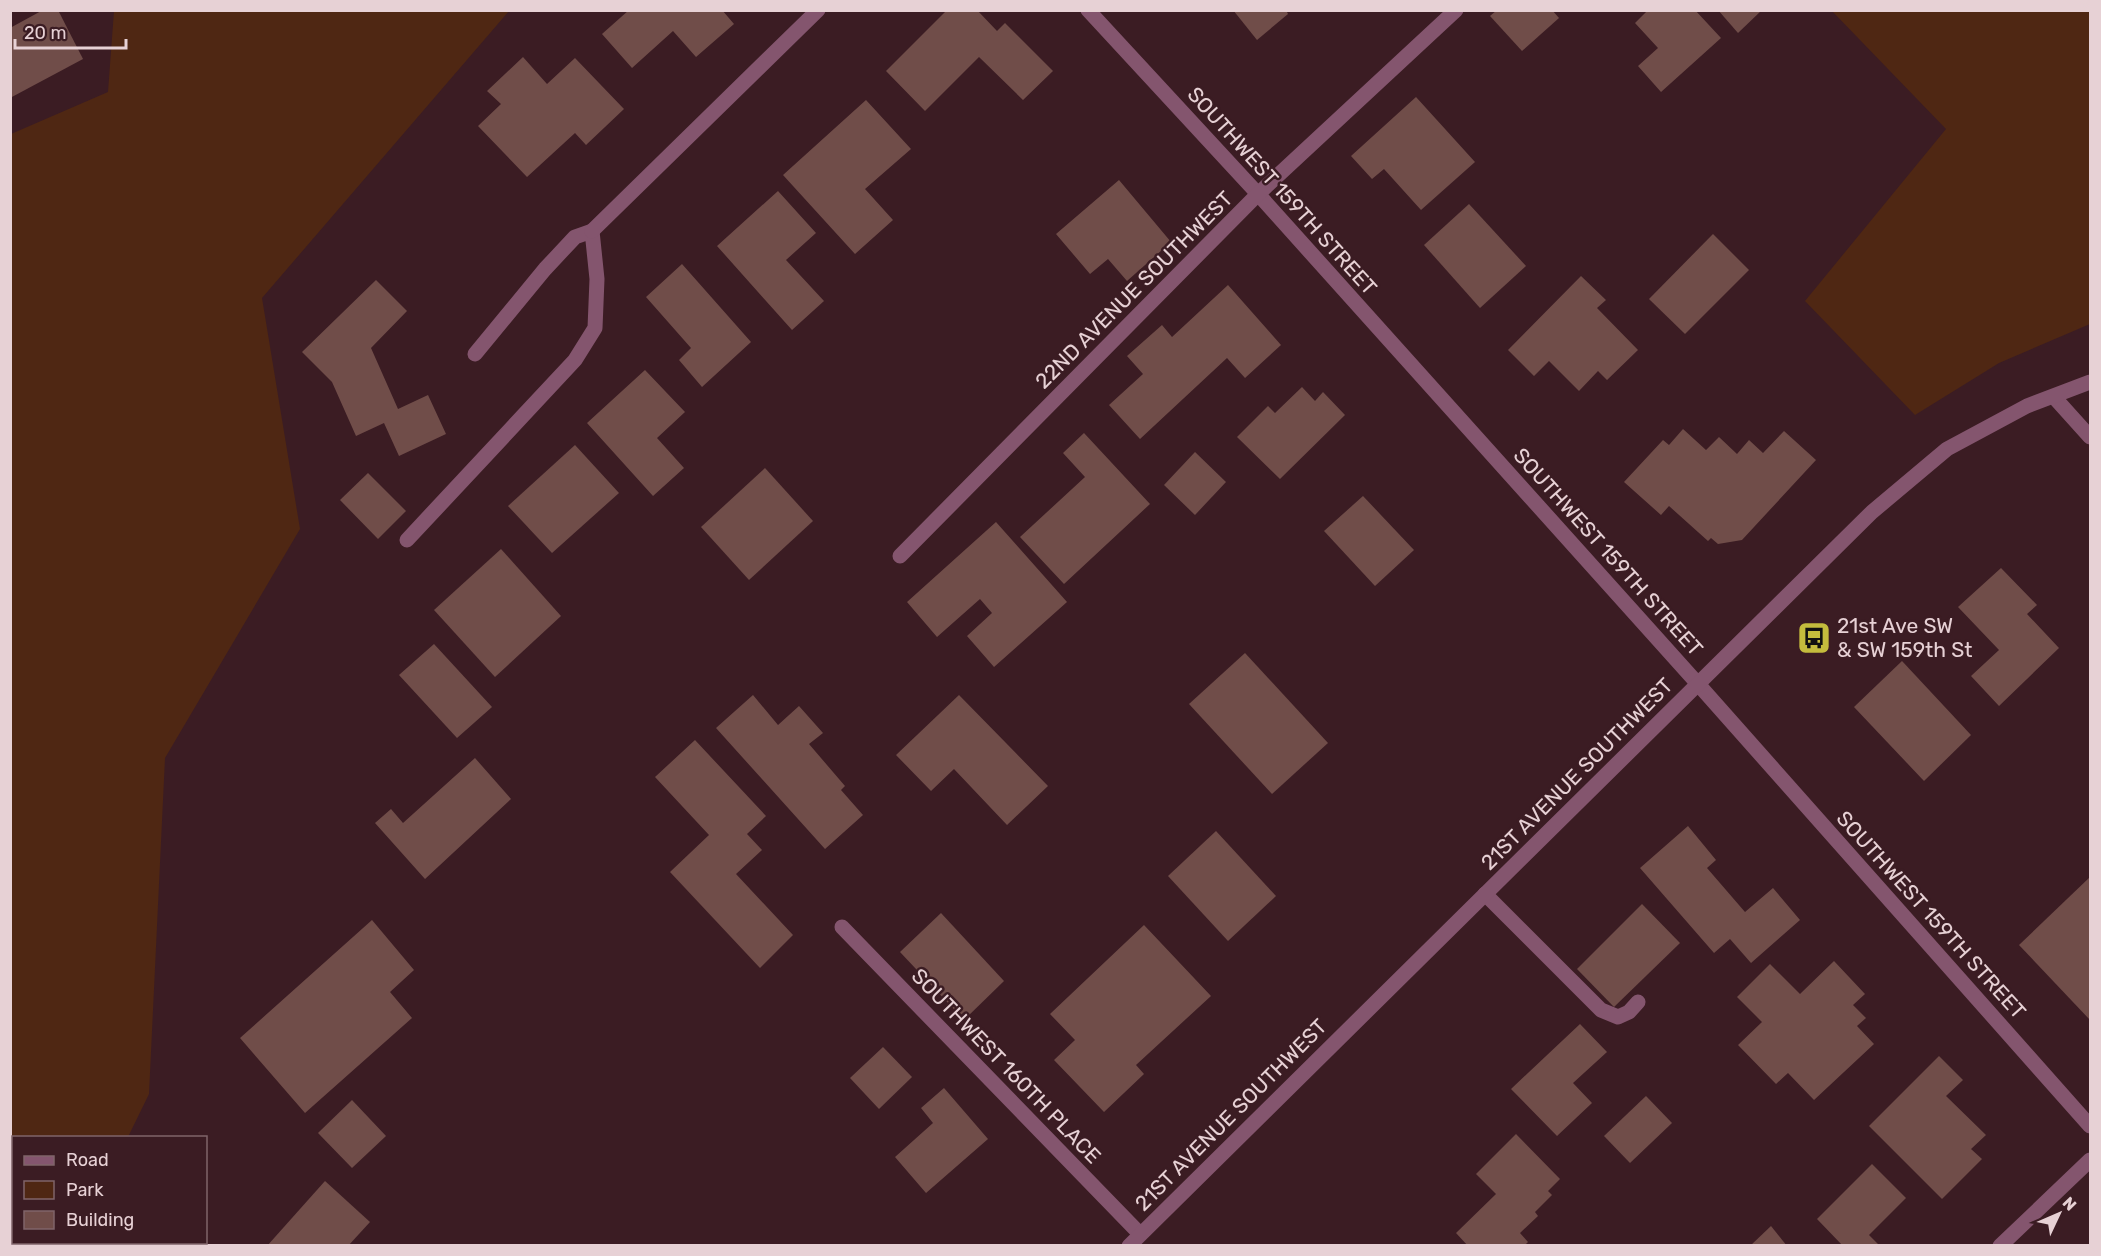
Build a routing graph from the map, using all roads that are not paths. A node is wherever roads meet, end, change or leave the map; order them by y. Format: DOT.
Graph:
graph roads {
  1 [pos="818,10"];
  2 [pos="1088,10"];
  3 [pos="1456,10"];
  4 [pos="1258,195"];
  5 [pos="592,231"];
  6 [pos="475,354"];
  7 [pos="2091,382"];
  8 [pos="2054,397"];
  9 [pos="2091,437"];
  10 [pos="407,540"];
  11 [pos="900,556"];
  12 [pos="1698,684"];
  13 [pos="1485,894"];
  14 [pos="842,927"];
  15 [pos="1638,1002"];
  16 [pos="2091,1126"];
  17 [pos="2091,1160"];
  18 [pos="1140,1234"];
  19 [pos="1129,1245"];
  20 [pos="2000,1245"];
  1 -- 5 [label="street"];
  2 -- 4 [label="street, SOUTHWEST 159TH STREET"];
  3 -- 4 [label="street, 22ND AVENUE SOUTHWEST"];
  4 -- 11 [label="street, 22ND AVENUE SOUTHWEST"];
  4 -- 12 [label="street, SOUTHWEST 159TH STREET"];
  5 -- 6 [label="street"];
  5 -- 10 [label="street"];
  7 -- 8 [label="street, 21ST AVENUE SOUTHWEST"];
  8 -- 9 [label="street"];
  8 -- 12 [label="street, 21ST AVENUE SOUTHWEST"];
  12 -- 13 [label="street, 21ST AVENUE SOUTHWEST"];
  12 -- 16 [label="street, SOUTHWEST 159TH STREET"];
  13 -- 15 [label="street"];
  13 -- 18 [label="street, 21ST AVENUE SOUTHWEST"];
  14 -- 18 [label="street, SOUTHWEST 160TH PLACE"];
  17 -- 20 [label="street"];
  18 -- 19 [label="street, 21ST AVENUE SOUTHWEST"];
}
